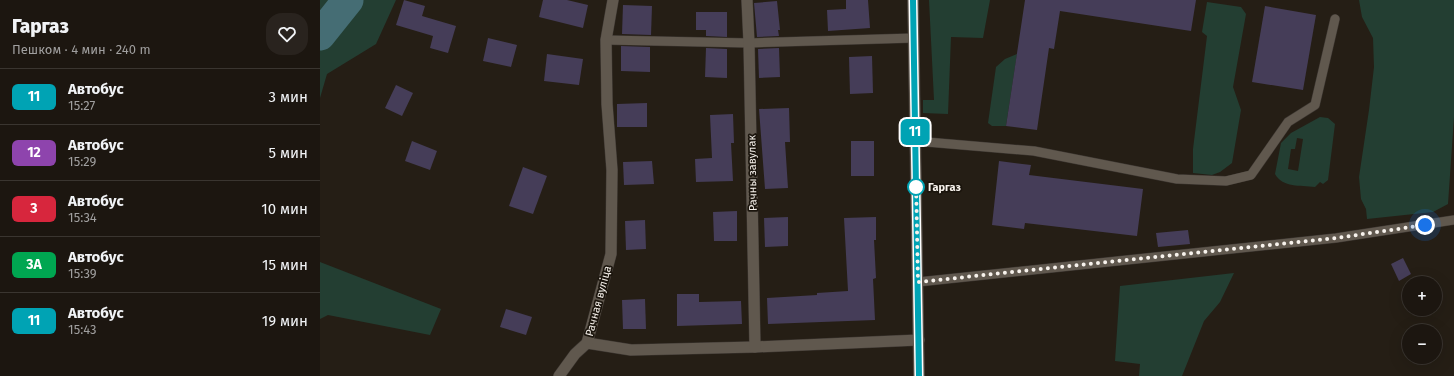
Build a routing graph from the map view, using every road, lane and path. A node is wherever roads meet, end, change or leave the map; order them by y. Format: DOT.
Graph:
graph roads {
  1 [pos="613,0"];
  2 [pos="746,0"];
  3 [pos="913,0"];
  4 [pos="1336,19"];
  5 [pos="914,38"];
  6 [pos="606,40"];
  7 [pos="749,43"];
  8 [pos="915,141"];
  9 [pos="1454,220"];
  10 [pos="918,282"];
  11 [pos="919,340"];
  12 [pos="587,343"];
  13 [pos="755,347"];
  14 [pos="559,376"];
  15 [pos="919,376"];
  1 -- 6 [label="street, Рачная вуліца"];
  2 -- 7 [label="street, Рачны завулак"];
  3 -- 5 [label="street"];
  4 -- 8 [label="lane"];
  5 -- 7 [label="lane"];
  5 -- 8 [label="street"];
  6 -- 7 [label="lane"];
  6 -- 12 [label="street, Рачная вуліца"];
  7 -- 13 [label="street, Рачны завулак"];
  8 -- 10 [label="street"];
  9 -- 10 [label="lane"];
  10 -- 11 [label="street"];
  11 -- 13 [label="street, Рачная вуліца"];
  11 -- 15 [label="street"];
  12 -- 13 [label="street, Рачная вуліца"];
  12 -- 14 [label="street"];
}
